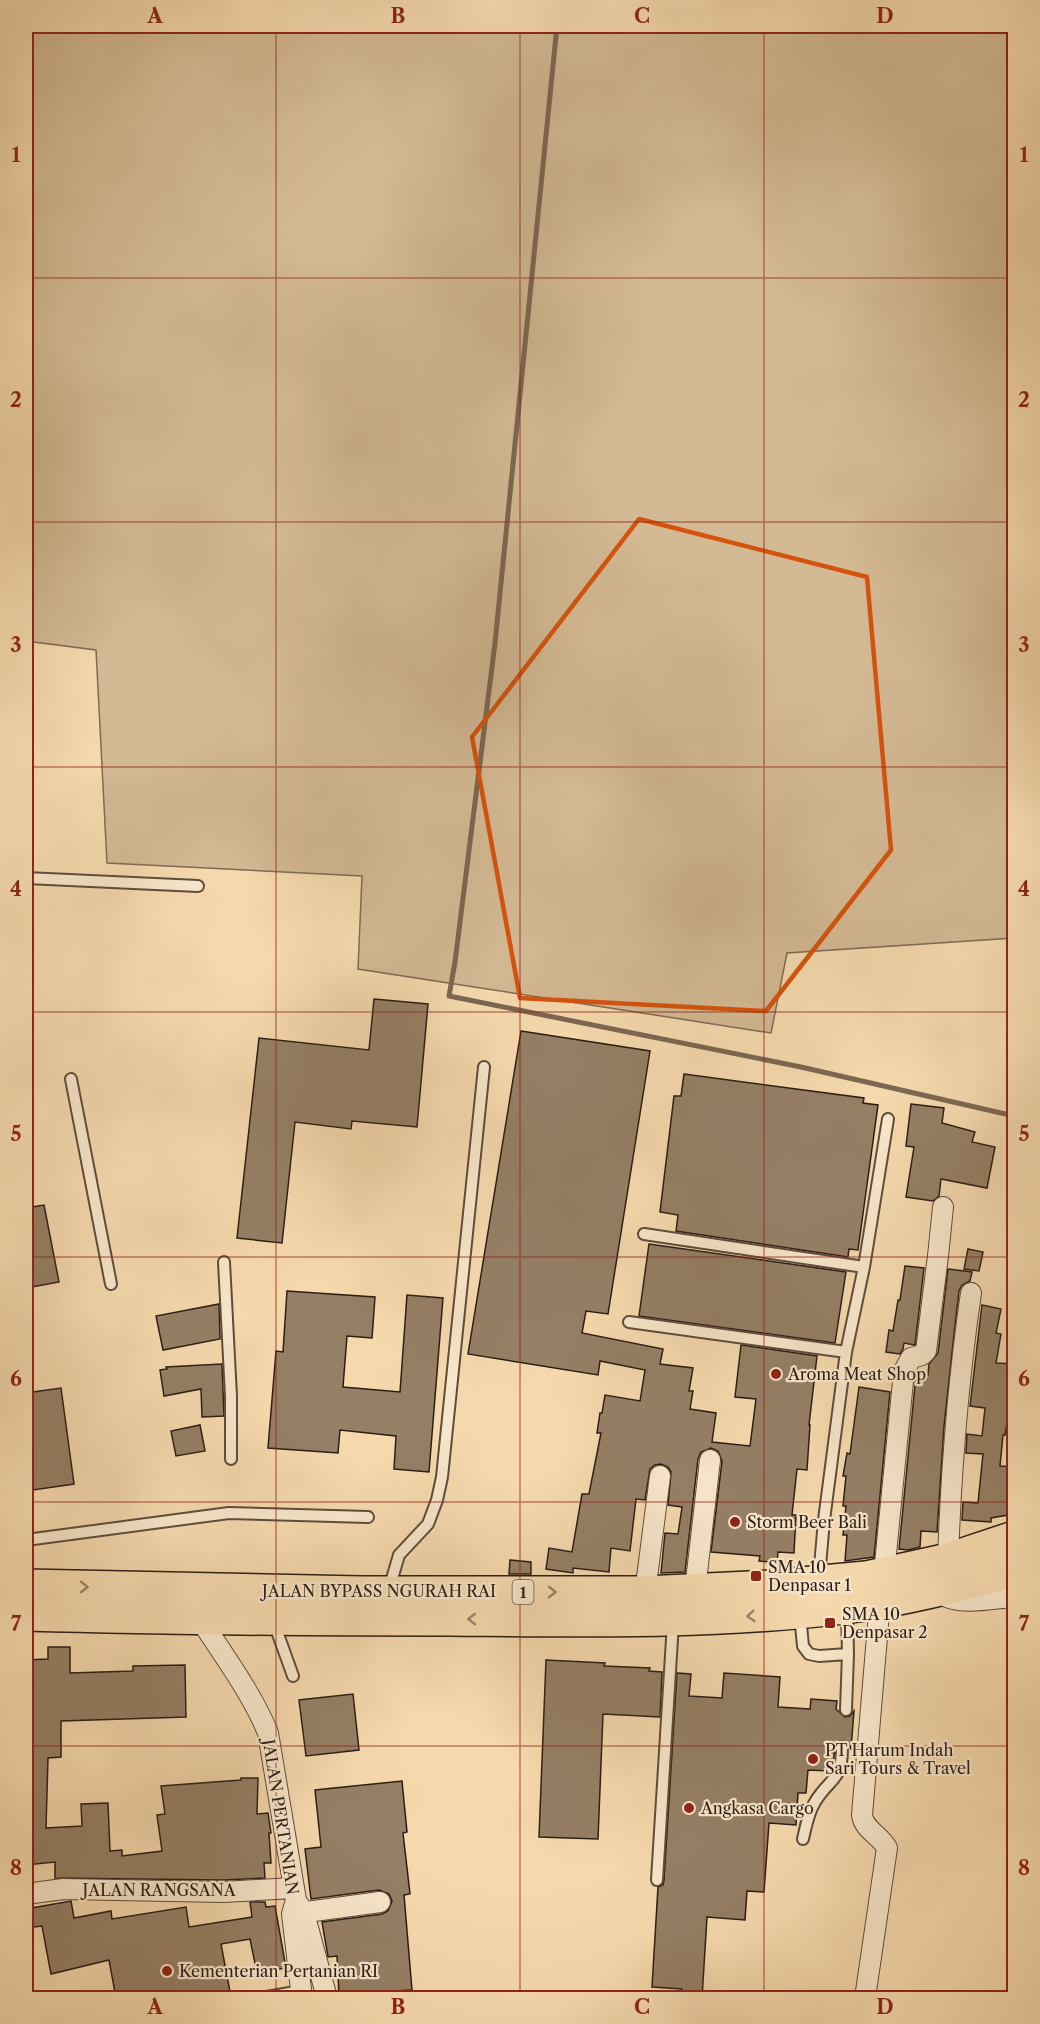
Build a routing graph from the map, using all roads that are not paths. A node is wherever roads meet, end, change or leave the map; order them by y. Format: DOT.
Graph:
graph roads {
  1 [pos="26,879"];
  2 [pos="198,886"];
  3 [pos="484,1067"];
  4 [pos="70,1079"];
  5 [pos="888,1119"];
  6 [pos="943,1207"];
  7 [pos="644,1234"];
  8 [pos="224,1262"];
  9 [pos="864,1267"];
  10 [pos="111,1284"];
  11 [pos="971,1293"];
  12 [pos="628,1322"];
  13 [pos="846,1352"];
  14 [pos="231,1459"];
  15 [pos="710,1460"];
  16 [pos="660,1476"];
  17 [pos="368,1517"];
  18 [pos="1014,1538"];
  19 [pos="26,1540"];
  20 [pos="948,1560"];
  21 [pos="1014,1570"];
  22 [pos="819,1583"];
  23 [pos="26,1586"];
  24 [pos="882,1587"];
  25 [pos="695,1590"];
  26 [pos="936,1591"];
  27 [pos="388,1592"];
  28 [pos="645,1593"];
  29 [pos="1014,1597"];
  30 [pos="165,1603"];
  31 [pos="847,1607"];
  32 [pos="800,1612"];
  33 [pos="26,1614"];
  34 [pos="200,1618"];
  35 [pos="273,1619"];
  36 [pos="673,1619"];
  37 [pos="848,1653"];
  38 [pos="293,1676"];
  39 [pos="846,1710"];
  40 [pos="842,1748"];
  41 [pos="803,1839"];
  42 [pos="657,1880"];
  43 [pos="26,1894"];
  44 [pos="380,1902"];
  45 [pos="296,1904"];
  46 [pos="302,1994"];
  47 [pos="261,1998"];
  48 [pos="327,1998"];
  49 [pos="865,1998"];
  1 -- 2 [label="lane"];
  3 -- 27 [label="lane"];
  4 -- 10 [label="lane"];
  5 -- 9 [label="lane"];
  6 -- 24 [label="street"];
  7 -- 9 [label="lane"];
  8 -- 14 [label="lane"];
  9 -- 13 [label="lane"];
  11 -- 20 [label="street"];
  12 -- 13 [label="lane"];
  13 -- 22 [label="lane"];
  15 -- 25 [label="street"];
  16 -- 28 [label="street"];
  17 -- 19 [label="lane"];
  18 -- 20 [label="highway, JALAN BYPASS NGURAH RAI / 1"];
  20 -- 24 [label="highway, JALAN BYPASS NGURAH RAI / 1"];
  21 -- 26 [label="highway, JALAN BYPASS NGURAH RAI / 1"];
  22 -- 24 [label="highway, JALAN BYPASS NGURAH RAI / 1"];
  22 -- 25 [label="highway, JALAN BYPASS NGURAH RAI / 1"];
  23 -- 30 [label="highway, JALAN BYPASS NGURAH RAI / 1, one-way"];
  24 -- 26 [label="highway, JALAN BYPASS NGURAH RAI / 1"];
  24 -- 31 [label="highway, JALAN BYPASS NGURAH RAI / 1"];
  24 -- 49 [label="street"];
  25 -- 28 [label="highway, JALAN BYPASS NGURAH RAI / 1"];
  26 -- 29 [label="street"];
  27 -- 28 [label="highway, JALAN BYPASS NGURAH RAI / 1, one-way"];
  27 -- 30 [label="highway, JALAN BYPASS NGURAH RAI / 1"];
  30 -- 33 [label="highway, JALAN BYPASS NGURAH RAI / 1"];
  30 -- 34 [label="highway, JALAN BYPASS NGURAH RAI / 1"];
  31 -- 32 [label="highway, JALAN BYPASS NGURAH RAI / 1"];
  31 -- 37 [label="lane"];
  32 -- 36 [label="highway, JALAN BYPASS NGURAH RAI / 1, one-way"];
  32 -- 37 [label="lane"];
  34 -- 35 [label="highway, JALAN BYPASS NGURAH RAI / 1"];
  34 -- 45 [label="street, JALAN PERTANIAN"];
  36 -- 35 [label="highway, JALAN BYPASS NGURAH RAI / 1, one-way"];
  35 -- 38 [label="lane"];
  36 -- 42 [label="lane"];
  37 -- 39 [label="lane"];
  40 -- 41 [label="lane"];
  43 -- 45 [label="street, JALAN RANGSANA"];
  44 -- 45 [label="street, JALAN RANGSANA"];
  45 -- 46 [label="street, JALAN PERTANIAN"];
  45 -- 48 [label="street"];
  46 -- 47 [label="lane"];
}
